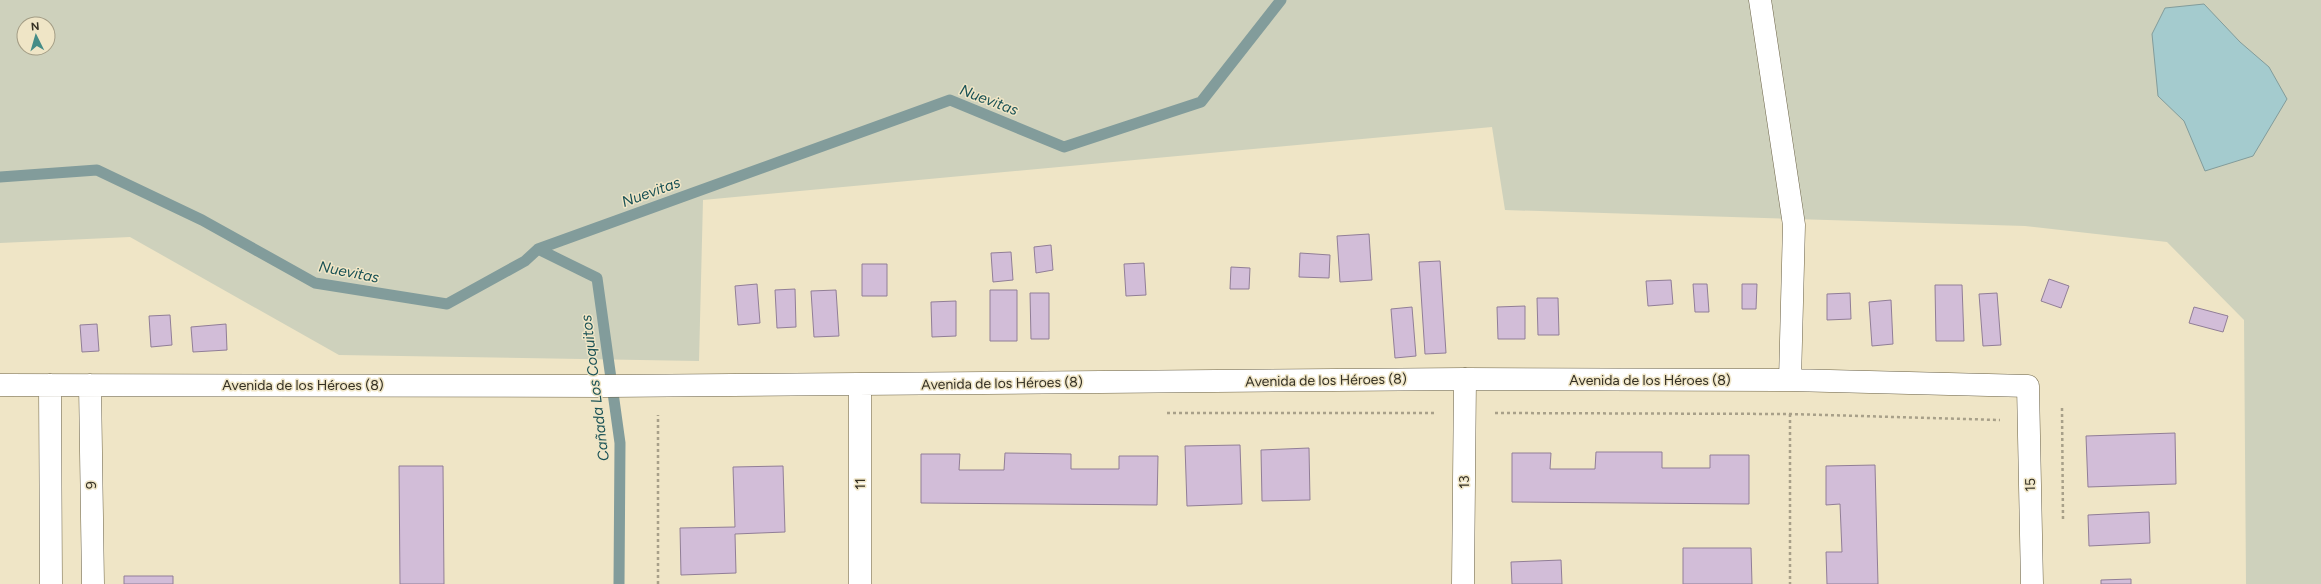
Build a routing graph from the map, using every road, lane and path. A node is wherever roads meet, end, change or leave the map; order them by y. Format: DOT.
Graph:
graph roads {
  1 [pos="1760,0"];
  2 [pos="1465,379"];
  3 [pos="1790,380"];
  4 [pos="0,385"];
  5 [pos="50,385"];
  6 [pos="90,385"];
  7 [pos="659,385"];
  8 [pos="860,385"];
  9 [pos="2028,386"];
  10 [pos="2062,408"];
  11 [pos="1464,413"];
  12 [pos="1162,414"];
  13 [pos="1790,414"];
  14 [pos="658,415"];
  15 [pos="666,415"];
  16 [pos="2005,420"];
  17 [pos="2063,523"];
  18 [pos="51,584"];
  19 [pos="93,584"];
  20 [pos="658,584"];
  21 [pos="860,584"];
  22 [pos="1463,584"];
  23 [pos="1790,584"];
  24 [pos="2032,584"];
  1 -- 3 [label="street"];
  2 -- 3 [label="street, Avenida de los Héroes (8)"];
  2 -- 8 [label="street, Avenida de los Héroes (8)"];
  2 -- 11 [label="street, 13"];
  3 -- 9 [label="street, Avenida de los Héroes (8)"];
  4 -- 5 [label="street, Avenida de los Héroes (8)"];
  5 -- 6 [label="street, Avenida de los Héroes (8)"];
  5 -- 18 [label="street"];
  6 -- 7 [label="street, Avenida de los Héroes (8)"];
  6 -- 19 [label="street, 9"];
  7 -- 8 [label="street, Avenida de los Héroes (8)"];
  7 -- 14 [label="path"];
  8 -- 21 [label="street, 11"];
  9 -- 24 [label="street, 15"];
  10 -- 17 [label="path"];
  11 -- 12 [label="path"];
  11 -- 13 [label="path"];
  11 -- 22 [label="street, 13"];
  13 -- 16 [label="path"];
  13 -- 23 [label="path"];
  14 -- 15 [label="path"];
  14 -- 20 [label="path"];
}
